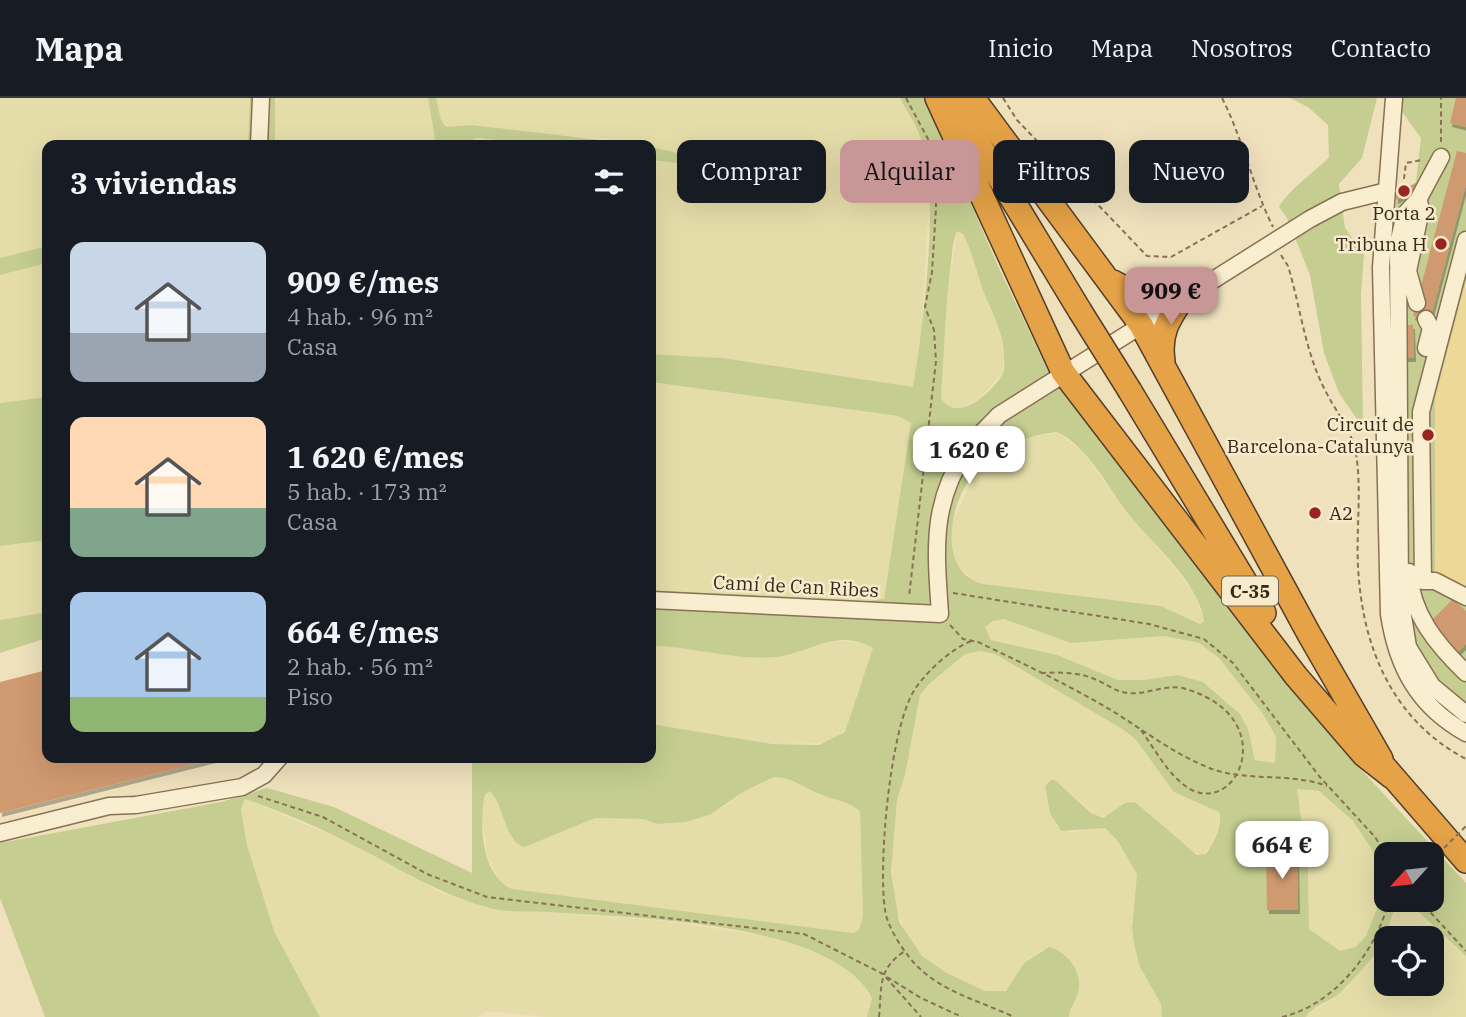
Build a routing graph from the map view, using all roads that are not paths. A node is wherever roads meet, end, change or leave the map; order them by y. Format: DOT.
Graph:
graph roads {
  1 [pos="261,98"];
  2 [pos="937,98"];
  3 [pos="951,98"];
  4 [pos="973,98"];
  5 [pos="1394,98"];
  6 [pos="259,140"];
  7 [pos="1441,157"];
  8 [pos="1387,184"];
  9 [pos="1419,201"];
  10 [pos="1466,240"];
  11 [pos="1104,275"];
  12 [pos="1182,299"];
  13 [pos="1416,303"];
  14 [pos="1426,319"];
  15 [pos="1141,325"];
  16 [pos="1164,367"];
  17 [pos="1063,372"];
  18 [pos="1466,597"];
  19 [pos="656,600"];
  20 [pos="1466,673"];
  21 [pos="1466,714"];
  22 [pos="1466,733"];
  23 [pos="274,763"];
  24 [pos="1392,776"];
  25 [pos="0,833"];
  26 [pos="1466,861"];
  1 -- 6 [label="street"];
  2 -- 17 [label="highway"];
  3 -- 24 [label="highway, C-35, bridge"];
  4 -- 11 [label="highway"];
  5 -- 8 [label="street"];
  7 -- 21 [label="street"];
  8 -- 12 [label="street"];
  8 -- 22 [label="street"];
  9 -- 13 [label="street"];
  10 -- 18 [label="street"];
  11 -- 12 [label="highway"];
  11 -- 15 [label="highway"];
  12 -- 15 [label="street"];
  12 -- 16 [label="highway"];
  14 -- 20 [label="street"];
  15 -- 16 [label="highway"];
  15 -- 17 [label="street"];
  16 -- 24 [label="highway"];
  17 -- 19 [label="street, Camí de Can Ribes"];
  17 -- 24 [label="highway"];
  23 -- 25 [label="street"];
  24 -- 26 [label="highway, C-35"];
}
